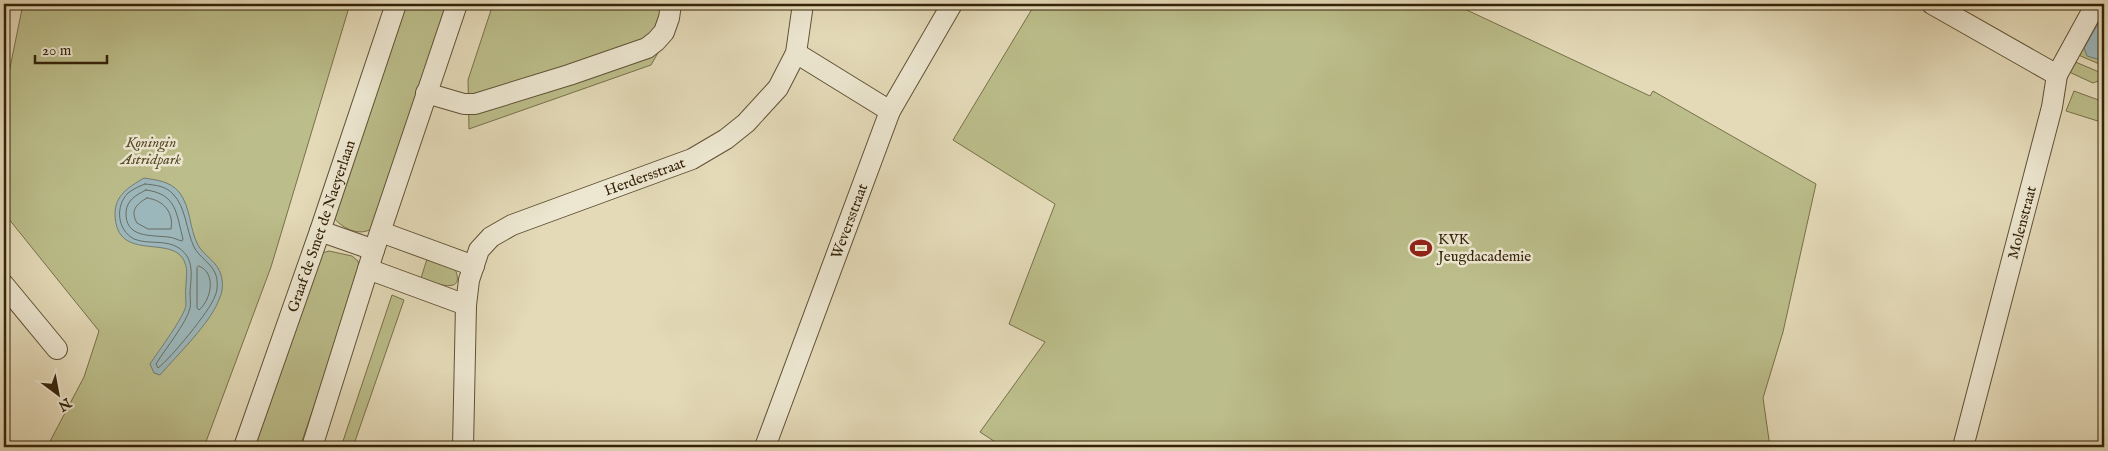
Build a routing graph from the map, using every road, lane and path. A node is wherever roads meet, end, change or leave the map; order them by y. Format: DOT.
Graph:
graph roads {
  1 [pos="396,4"];
  2 [pos="457,4"];
  3 [pos="671,4"];
  4 [pos="803,4"];
  5 [pos="952,4"];
  6 [pos="1932,4"];
  7 [pos="2096,4"];
  8 [pos="796,54"];
  9 [pos="2057,75"];
  10 [pos="426,93"];
  11 [pos="890,110"];
  12 [pos="320,231"];
  13 [pos="377,241"];
  14 [pos="474,266"];
  15 [pos="368,269"];
  16 [pos="4,285"];
  17 [pos="466,305"];
  18 [pos="57,349"];
  19 [pos="244,447"];
  20 [pos="312,447"];
  21 [pos="463,447"];
  22 [pos="764,447"];
  23 [pos="1963,447"];
  1 -- 12 [label="street, Graaf de Smet de Naeyerlaan"];
  2 -- 10 [label="street"];
  3 -- 10 [label="street"];
  4 -- 8 [label="street, Herdersstraat"];
  5 -- 11 [label="street, Weversstraat"];
  6 -- 9 [label="street"];
  7 -- 9 [label="street, Molenstraat"];
  8 -- 11 [label="street"];
  8 -- 14 [label="street, Herdersstraat"];
  9 -- 23 [label="street, Molenstraat"];
  10 -- 13 [label="street"];
  11 -- 22 [label="street, Weversstraat"];
  12 -- 13 [label="street"];
  12 -- 19 [label="street, Graaf de Smet de Naeyerlaan"];
  13 -- 14 [label="street"];
  13 -- 15 [label="street"];
  14 -- 17 [label="street, Herdersstraat"];
  15 -- 17 [label="street"];
  15 -- 20 [label="street"];
  16 -- 18 [label="street"];
  17 -- 21 [label="street, Herdersstraat"];
}
